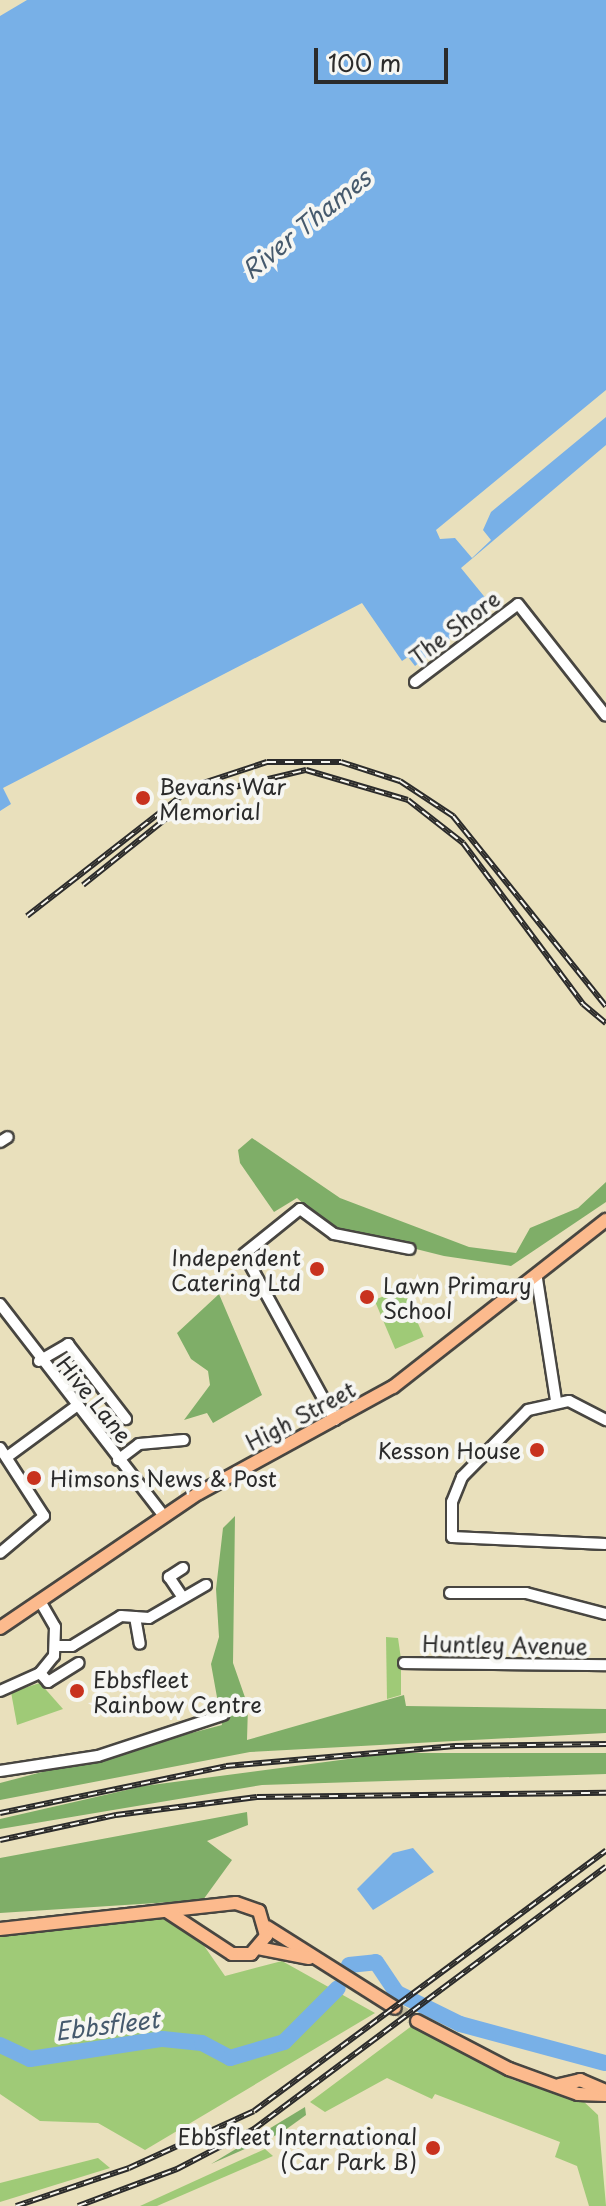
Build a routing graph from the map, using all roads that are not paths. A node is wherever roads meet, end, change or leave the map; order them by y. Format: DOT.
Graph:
graph roads {
  1 [pos="415,682"];
  2 [pos="606,716"];
  3 [pos="602,1223"];
  4 [pos="410,1249"];
  5 [pos="537,1279"];
  6 [pos="0,1304"];
  7 [pos="39,1361"];
  8 [pos="556,1401"];
  9 [pos="75,1407"];
  10 [pos="126,1419"];
  11 [pos="335,1420"];
  12 [pos="606,1420"];
  13 [pos="184,1440"];
  14 [pos="3,1452"];
  15 [pos="118,1460"];
  16 [pos="164,1516"];
  17 [pos="606,1544"];
  18 [pos="0,1553"];
  19 [pos="183,1568"];
  20 [pos="206,1585"];
  21 [pos="450,1593"];
  22 [pos="183,1598"];
  23 [pos="40,1601"];
  24 [pos="606,1614"];
  25 [pos="135,1617"];
  26 [pos="0,1628"];
  27 [pos="140,1644"];
  28 [pos="57,1646"];
  29 [pos="78,1663"];
  30 [pos="404,1663"];
  31 [pos="606,1665"];
  32 [pos="40,1673"];
  33 [pos="0,1691"];
  34 [pos="223,1715"];
  35 [pos="0,1771"];
  36 [pos="224,1907"];
  37 [pos="168,1912"];
  38 [pos="267,1927"];
  39 [pos="0,1929"];
  40 [pos="215,1941"];
  41 [pos="258,1948"];
  42 [pos="316,1960"];
  43 [pos="395,2008"];
  44 [pos="417,2021"];
  45 [pos="606,2093"];
  1 -- 2 [label="street, The Shore"];
  3 -- 5 [label="main road, High Street"];
  4 -- 11 [label="street"];
  5 -- 8 [label="street"];
  5 -- 11 [label="main road, High Street"];
  6 -- 7 [label="street, Hive Lane"];
  7 -- 9 [label="street, Hive Lane"];
  7 -- 10 [label="street"];
  8 -- 12 [label="street"];
  8 -- 17 [label="street"];
  9 -- 14 [label="street"];
  9 -- 15 [label="street, Hive Lane"];
  11 -- 16 [label="main road, High Street"];
  13 -- 15 [label="street"];
  14 -- 18 [label="street"];
  15 -- 16 [label="street, Hive Lane"];
  16 -- 23 [label="main road, High Street"];
  19 -- 22 [label="street"];
  20 -- 22 [label="street"];
  21 -- 24 [label="street"];
  22 -- 25 [label="street"];
  23 -- 26 [label="main road, High Street"];
  23 -- 28 [label="street"];
  25 -- 27 [label="street"];
  25 -- 28 [label="street"];
  28 -- 32 [label="street"];
  29 -- 32 [label="street"];
  30 -- 31 [label="street, Huntley Avenue"];
  32 -- 33 [label="street"];
  34 -- 35 [label="street"];
  36 -- 37 [label="main road"];
  36 -- 38 [label="main road"];
  36 -- 40 [label="main road"];
  37 -- 39 [label="main road"];
  37 -- 40 [label="main road"];
  38 -- 41 [label="main road"];
  38 -- 42 [label="main road"];
  40 -- 41 [label="main road"];
  41 -- 42 [label="main road"];
  42 -- 43 [label="main road"];
  44 -- 45 [label="main road"];
}
